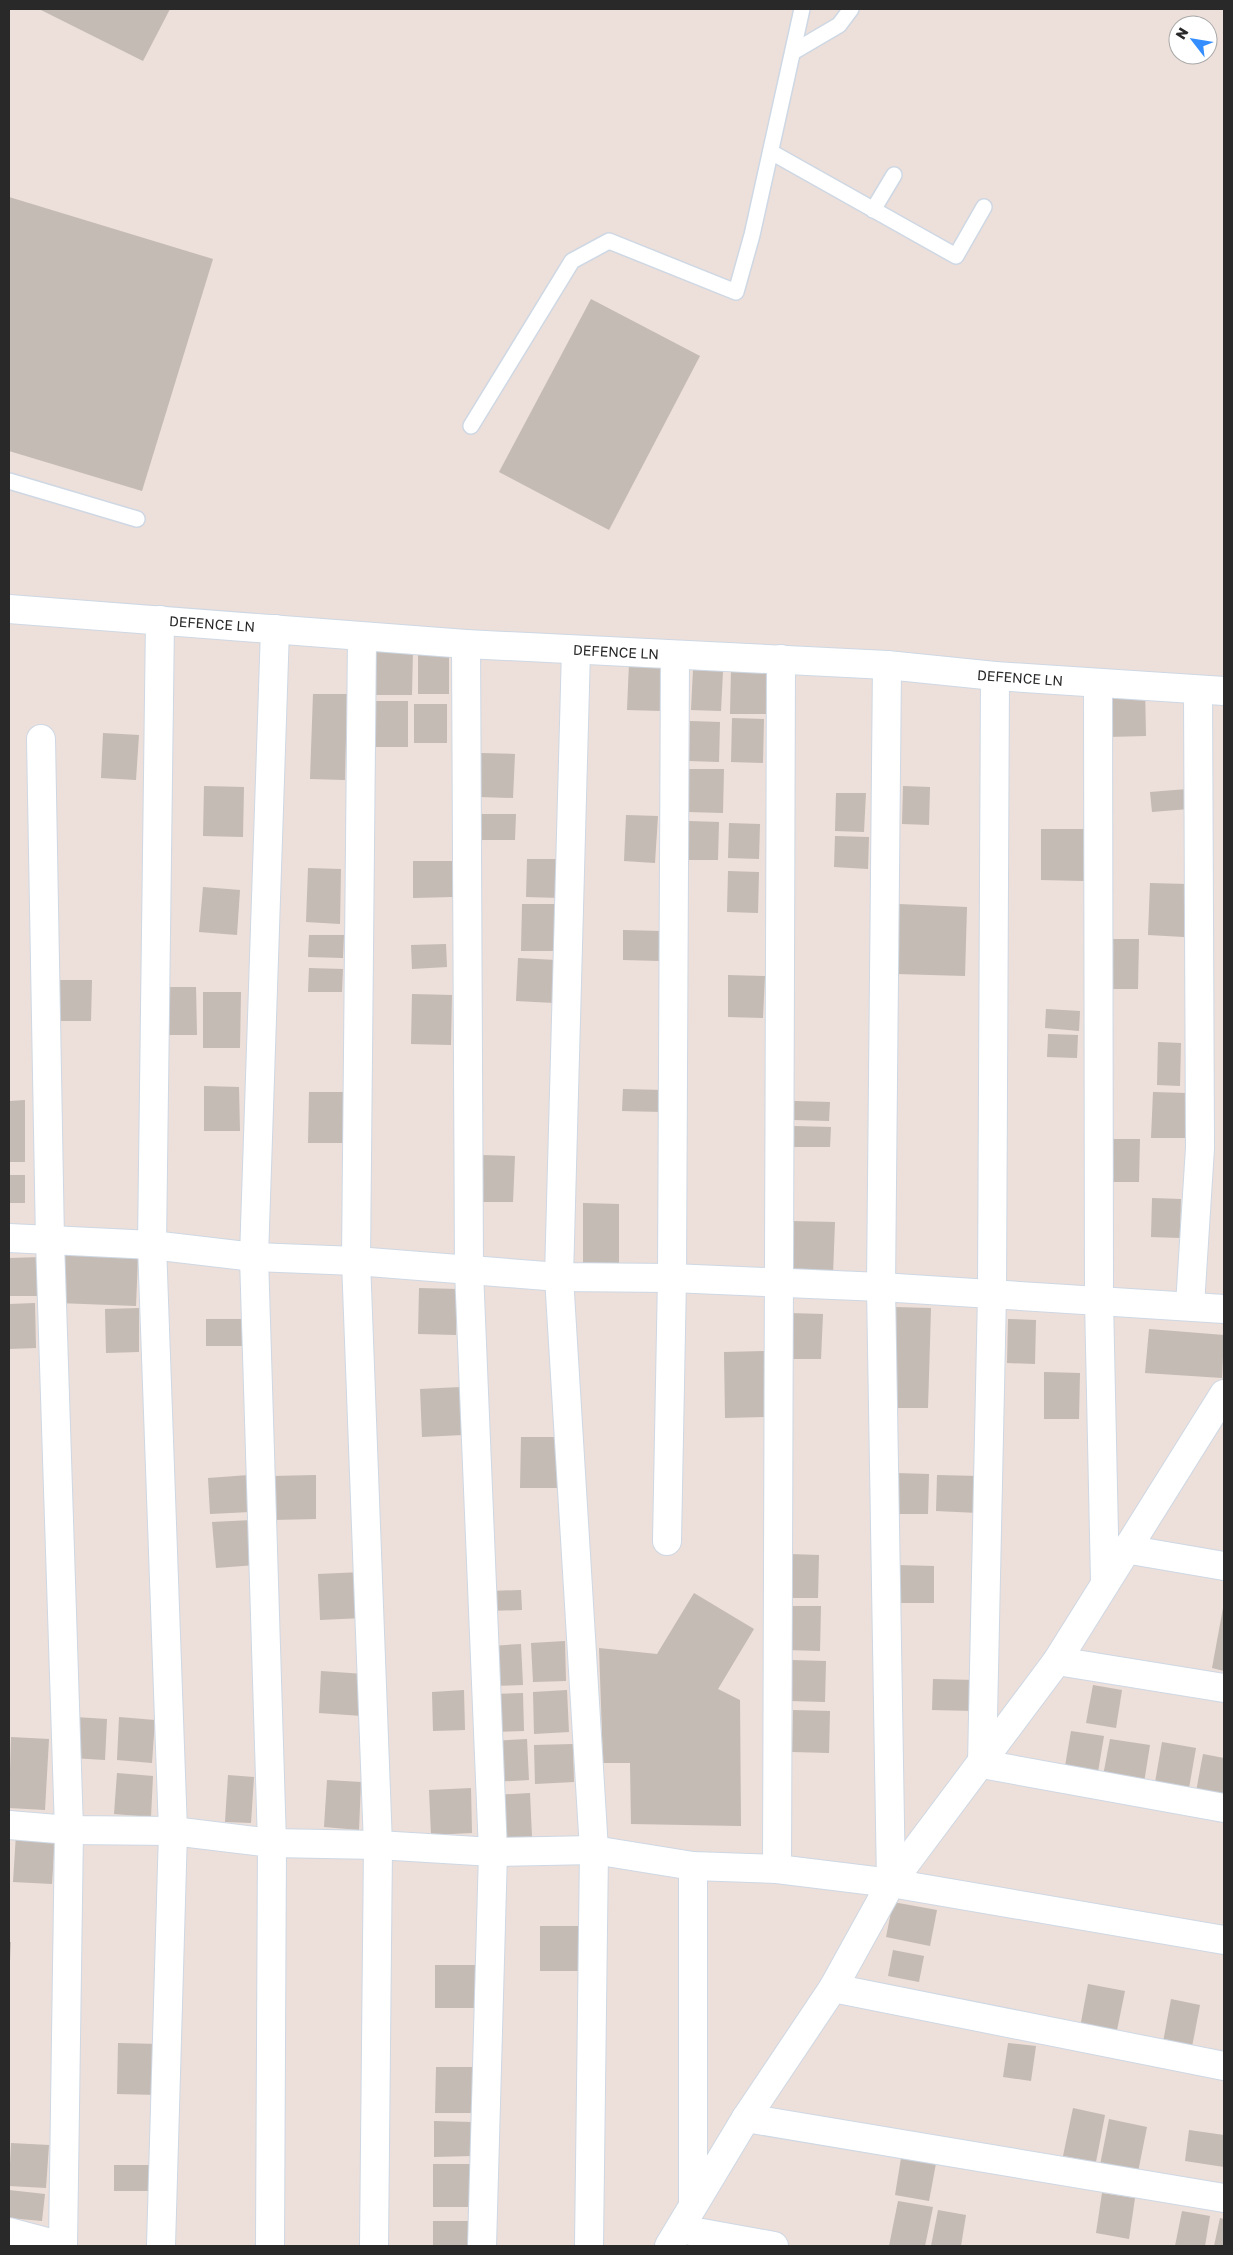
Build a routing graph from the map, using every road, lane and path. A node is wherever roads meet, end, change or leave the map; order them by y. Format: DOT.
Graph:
graph roads {
  1 [pos="802,9"];
  2 [pos="851,9"];
  3 [pos="792,52"];
  4 [pos="771,152"];
  5 [pos="894,176"];
  6 [pos="984,207"];
  7 [pos="873,210"];
  8 [pos="471,426"];
  9 [pos="9,481"];
  10 [pos="137,519"];
  11 [pos="9,609"];
  12 [pos="160,620"];
  13 [pos="275,629"];
  14 [pos="362,637"];
  15 [pos="466,644"];
  16 [pos="576,650"];
  17 [pos="675,655"];
  18 [pos="781,659"];
  19 [pos="887,665"];
  20 [pos="995,676"];
  21 [pos="1098,683"];
  22 [pos="1211,691"];
  23 [pos="41,739"];
  24 [pos="9,1238"];
  25 [pos="50,1241"];
  26 [pos="152,1245"];
  27 [pos="254,1257"];
  28 [pos="356,1261"];
  29 [pos="469,1271"];
  30 [pos="559,1277"];
  31 [pos="672,1278"];
  32 [pos="778,1284"];
  33 [pos="881,1287"];
  34 [pos="992,1294"];
  35 [pos="1099,1300"];
  36 [pos="1190,1305"];
  37 [pos="1224,1309"];
  38 [pos="1224,1394"];
  39 [pos="1213,1430"];
  40 [pos="667,1541"];
  41 [pos="1125,1550"];
  42 [pos="1224,1566"];
  43 [pos="1105,1582"];
  44 [pos="1057,1661"];
  45 [pos="1224,1688"];
  46 [pos="982,1764"];
  47 [pos="1224,1808"];
  48 [pos="9,1825"];
  49 [pos="69,1830"];
  50 [pos="173,1831"];
  51 [pos="272,1843"];
  52 [pos="378,1845"];
  53 [pos="594,1850"];
  54 [pos="493,1852"];
  55 [pos="694,1866"];
  56 [pos="777,1869"];
  57 [pos="891,1883"];
  58 [pos="1224,1940"];
  59 [pos="833,1988"];
  60 [pos="1224,2066"];
  61 [pos="746,2118"];
  62 [pos="1224,2198"];
  63 [pos="693,2205"];
  64 [pos="9,2232"];
  65 [pos="674,2238"];
  66 [pos="62,2246"];
  67 [pos="161,2246"];
  68 [pos="270,2246"];
  69 [pos="374,2246"];
  70 [pos="482,2246"];
  71 [pos="589,2246"];
  72 [pos="774,2246"];
  1 -- 3 [label="lane"];
  2 -- 3 [label="lane"];
  3 -- 4 [label="lane"];
  4 -- 7 [label="lane"];
  4 -- 8 [label="lane"];
  5 -- 7 [label="lane"];
  6 -- 7 [label="lane"];
  9 -- 10 [label="lane"];
  11 -- 12 [label="street, DEFENCE LN"];
  12 -- 13 [label="street, DEFENCE LN"];
  12 -- 26 [label="street"];
  13 -- 14 [label="street, DEFENCE LN"];
  13 -- 27 [label="street"];
  14 -- 15 [label="street, DEFENCE LN"];
  14 -- 28 [label="street"];
  15 -- 16 [label="street, DEFENCE LN"];
  15 -- 29 [label="street"];
  16 -- 17 [label="street, DEFENCE LN"];
  16 -- 30 [label="street"];
  17 -- 18 [label="street, DEFENCE LN"];
  17 -- 31 [label="street"];
  18 -- 19 [label="street, DEFENCE LN"];
  18 -- 32 [label="street"];
  19 -- 20 [label="street, DEFENCE LN"];
  19 -- 33 [label="street"];
  20 -- 21 [label="street, DEFENCE LN"];
  20 -- 34 [label="street"];
  21 -- 22 [label="street, DEFENCE LN"];
  21 -- 35 [label="street"];
  22 -- 36 [label="street"];
  23 -- 25 [label="street"];
  24 -- 25 [label="street"];
  25 -- 26 [label="street"];
  25 -- 49 [label="street"];
  26 -- 27 [label="street"];
  26 -- 50 [label="street"];
  27 -- 28 [label="street"];
  27 -- 51 [label="street"];
  28 -- 29 [label="street"];
  28 -- 52 [label="street"];
  29 -- 30 [label="street"];
  29 -- 54 [label="street"];
  30 -- 31 [label="street"];
  30 -- 53 [label="street"];
  31 -- 32 [label="street"];
  31 -- 40 [label="street"];
  32 -- 33 [label="street"];
  32 -- 56 [label="street"];
  33 -- 34 [label="street"];
  33 -- 57 [label="street"];
  34 -- 35 [label="street"];
  34 -- 46 [label="street"];
  35 -- 36 [label="street"];
  35 -- 43 [label="street"];
  36 -- 37 [label="street"];
  38 -- 39 [label="street"];
  39 -- 41 [label="street"];
  41 -- 42 [label="street"];
  41 -- 43 [label="street"];
  43 -- 44 [label="street"];
  44 -- 45 [label="street"];
  44 -- 46 [label="street"];
  46 -- 47 [label="street"];
  46 -- 57 [label="street"];
  48 -- 49 [label="street"];
  49 -- 50 [label="street"];
  49 -- 66 [label="street"];
  50 -- 51 [label="street"];
  50 -- 67 [label="street"];
  51 -- 52 [label="street"];
  51 -- 68 [label="street"];
  52 -- 54 [label="street"];
  52 -- 69 [label="street"];
  53 -- 54 [label="street"];
  53 -- 55 [label="street"];
  53 -- 71 [label="street"];
  54 -- 70 [label="street"];
  55 -- 56 [label="street"];
  55 -- 63 [label="street"];
  56 -- 57 [label="street"];
  57 -- 58 [label="street"];
  57 -- 59 [label="street"];
  59 -- 60 [label="street"];
  59 -- 61 [label="street"];
  61 -- 62 [label="street"];
  61 -- 63 [label="street"];
  63 -- 65 [label="street"];
  64 -- 66 [label="street"];
  65 -- 72 [label="street"];
}
